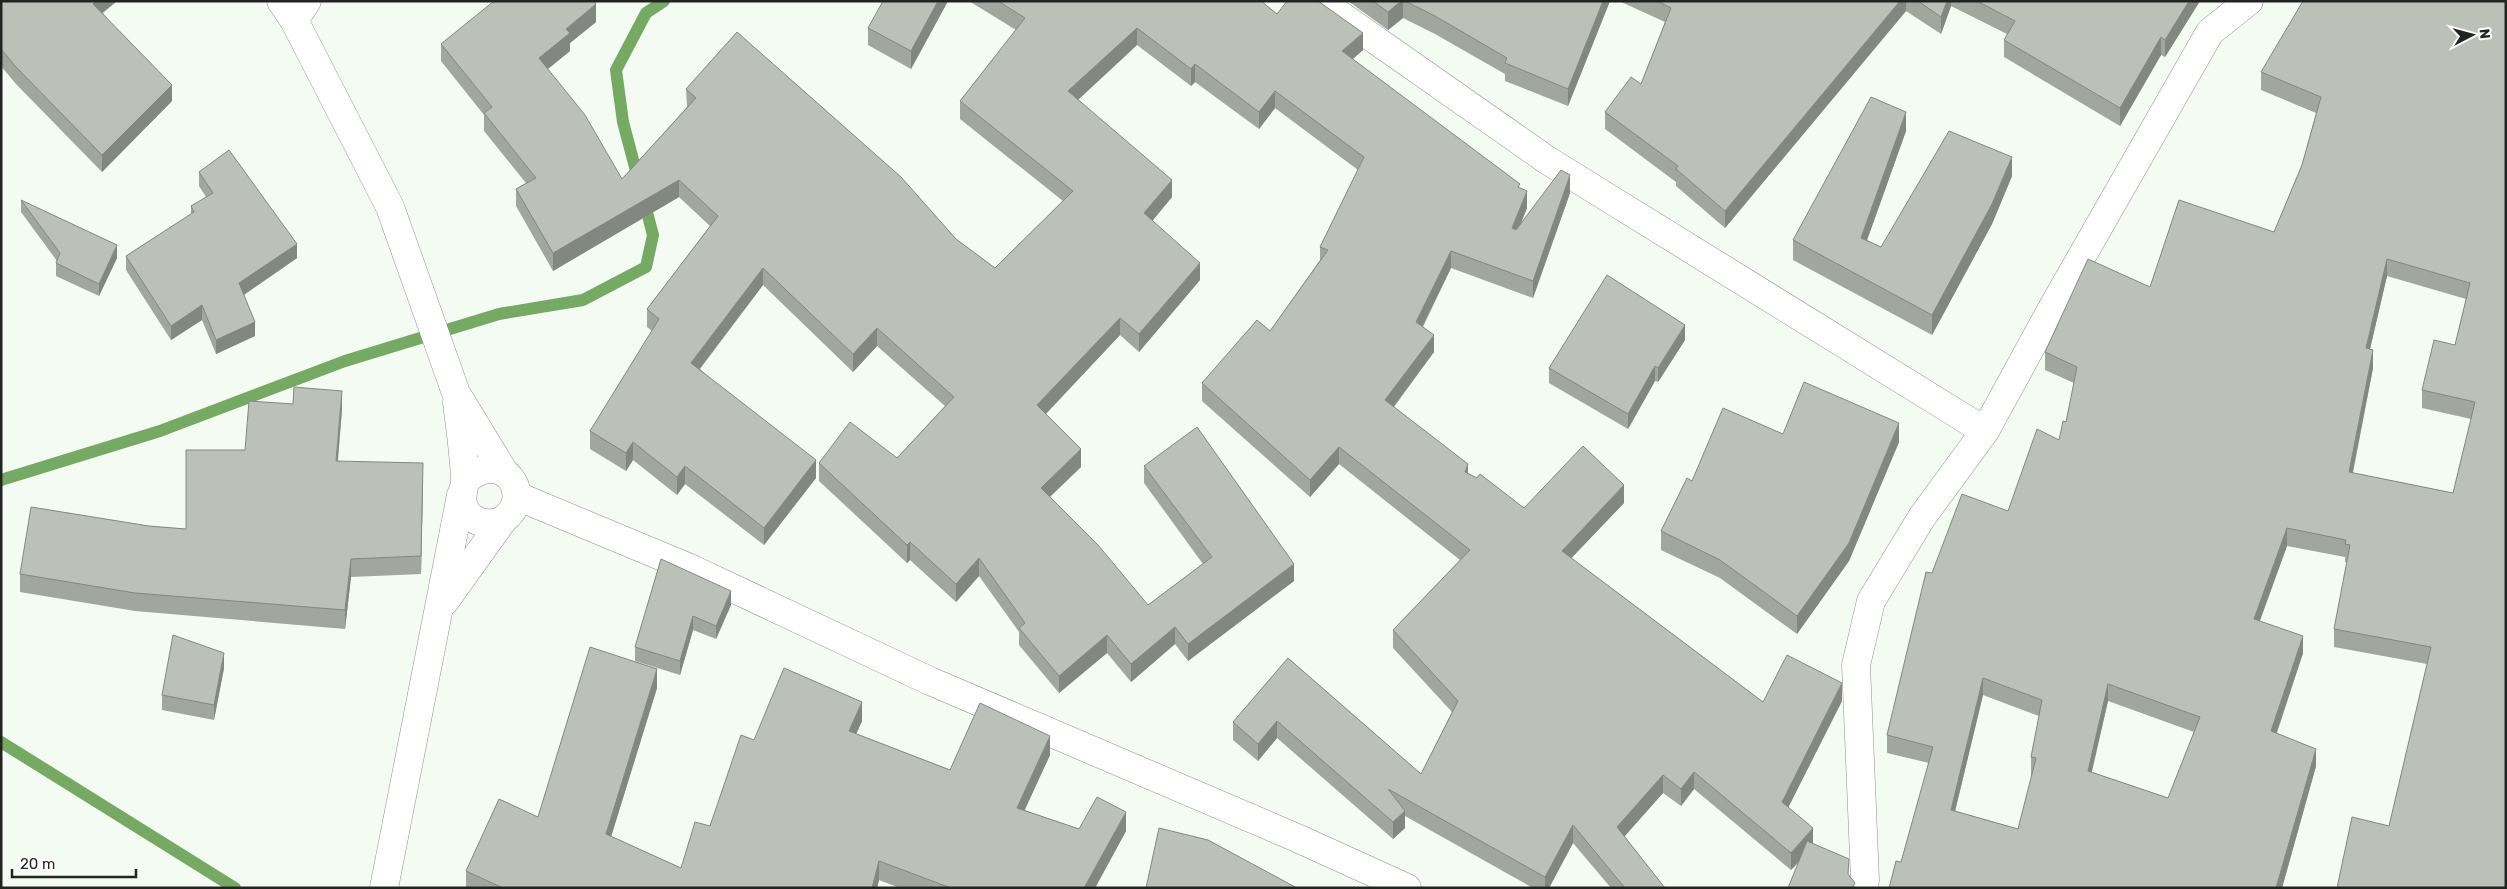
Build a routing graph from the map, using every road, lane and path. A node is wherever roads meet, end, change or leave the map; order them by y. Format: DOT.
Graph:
graph roads {
  1 [pos="1320,1"];
  2 [pos="2249,1"];
  3 [pos="294,8"];
  4 [pos="453,384"];
  5 [pos="1985,430"];
  6 [pos="504,472"];
  7 [pos="463,488"];
  8 [pos="517,496"];
  9 [pos="502,520"];
  10 [pos="441,606"];
  11 [pos="384,888"];
  12 [pos="1407,888"];
  13 [pos="1863,888"];
  1 -- 5 [label="street"];
  2 -- 5 [label="street"];
  3 -- 4 [label="street"];
  4 -- 6 [label="street"];
  4 -- 7 [label="street"];
  5 -- 13 [label="street"];
  6 -- 7 [label="street"];
  6 -- 8 [label="street"];
  7 -- 9 [label="street"];
  7 -- 10 [label="street"];
  8 -- 9 [label="street"];
  8 -- 12 [label="street"];
  9 -- 10 [label="street"];
  10 -- 11 [label="street"];
}
